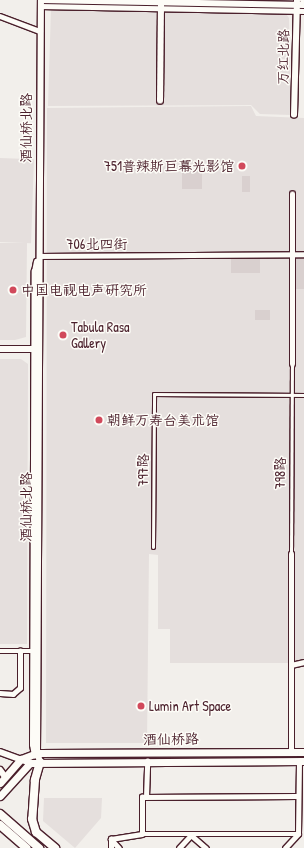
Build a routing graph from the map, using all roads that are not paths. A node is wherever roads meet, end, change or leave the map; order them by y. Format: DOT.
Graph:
graph roads {
  1 [pos="41,2"];
  2 [pos="161,5"];
  3 [pos="297,5"];
  4 [pos="304,5"];
  5 [pos="304,11"];
  6 [pos="0,16"];
  7 [pos="40,31"];
  8 [pos="160,101"];
  9 [pos="294,115"];
  10 [pos="292,194"];
  11 [pos="292,254"];
  12 [pos="304,254"];
  13 [pos="39,256"];
  14 [pos="0,349"];
  15 [pos="37,349"];
  16 [pos="292,364"];
  17 [pos="292,395"];
  18 [pos="304,395"];
  19 [pos="153,547"];
  20 [pos="291,554"];
  21 [pos="0,651"];
  22 [pos="20,651"];
  23 [pos="33,651"];
  24 [pos="304,662"];
  25 [pos="291,665"];
  26 [pos="0,693"];
  27 [pos="0,752"];
  28 [pos="291,752"];
  29 [pos="304,752"];
  30 [pos="35,754"];
  31 [pos="20,759"];
  32 [pos="146,761"];
  33 [pos="301,761"];
  34 [pos="40,762"];
  35 [pos="30,763"];
  36 [pos="0,770"];
  37 [pos="5,777"];
  38 [pos="0,783"];
  39 [pos="0,796"];
  40 [pos="298,796"];
  41 [pos="146,797"];
  42 [pos="0,814"];
  43 [pos="0,825"];
  44 [pos="142,834"];
  45 [pos="298,834"];
  46 [pos="191,835"];
  47 [pos="19,837"];
  48 [pos="112,839"];
  49 [pos="26,848"];
  50 [pos="39,848"];
  51 [pos="55,848"];
  52 [pos="111,848"];
  53 [pos="119,848"];
  54 [pos="179,848"];
  55 [pos="206,848"];
  56 [pos="285,848"];
  1 -- 2 [label="main road"];
  1 -- 7 [label="street, 酒仙桥北路"];
  2 -- 3 [label="main road"];
  2 -- 8 [label="street"];
  3 -- 4 [label="main road"];
  3 -- 5 [label="street"];
  3 -- 9 [label="street, 万红北路"];
  6 -- 7 [label="street"];
  7 -- 13 [label="street, 酒仙桥北路"];
  10 -- 11 [label="street, 798路"];
  11 -- 12 [label="street, 706北四街"];
  11 -- 13 [label="street, 706北四街"];
  11 -- 16 [label="street, 798路"];
  13 -- 15 [label="street, 酒仙桥北路"];
  14 -- 15 [label="street"];
  15 -- 23 [label="street, 酒仙桥北路"];
  15 -- 30 [label="street, 酒仙桥北路"];
  16 -- 17 [label="street, 798路"];
  17 -- 18 [label="street"];
  17 -- 19 [label="street, 797路"];
  17 -- 20 [label="street, 798路"];
  20 -- 25 [label="street, 798路"];
  21 -- 22 [label="street"];
  22 -- 23 [label="street"];
  22 -- 26 [label="street"];
  23 -- 30 [label="street, 酒仙桥北路"];
  24 -- 25 [label="street"];
  25 -- 28 [label="street, 798路"];
  27 -- 31 [label="main road"];
  28 -- 29 [label="main road, 酒仙桥路"];
  28 -- 30 [label="main road, 酒仙桥路"];
  30 -- 31 [label="main road"];
  30 -- 34 [label="street"];
  31 -- 35 [label="main road"];
  31 -- 37 [label="main road"];
  32 -- 33 [label="main road, 酒仙桥路"];
  32 -- 34 [label="main road, 酒仙桥路"];
  32 -- 41 [label="street"];
  33 -- 40 [label="street"];
  34 -- 35 [label="main road"];
  34 -- 51 [label="highway"];
  35 -- 39 [label="main road"];
  36 -- 37 [label="main road"];
  37 -- 38 [label="main road"];
  40 -- 41 [label="street"];
  40 -- 45 [label="street"];
  41 -- 44 [label="street"];
  42 -- 47 [label="highway"];
  43 -- 47 [label="highway"];
  44 -- 46 [label="street"];
  44 -- 48 [label="street"];
  45 -- 46 [label="street"];
  45 -- 56 [label="street"];
  46 -- 54 [label="street"];
  46 -- 55 [label="street"];
  47 -- 49 [label="highway"];
  47 -- 50 [label="highway"];
  48 -- 52 [label="street"];
  48 -- 53 [label="street"];
}
